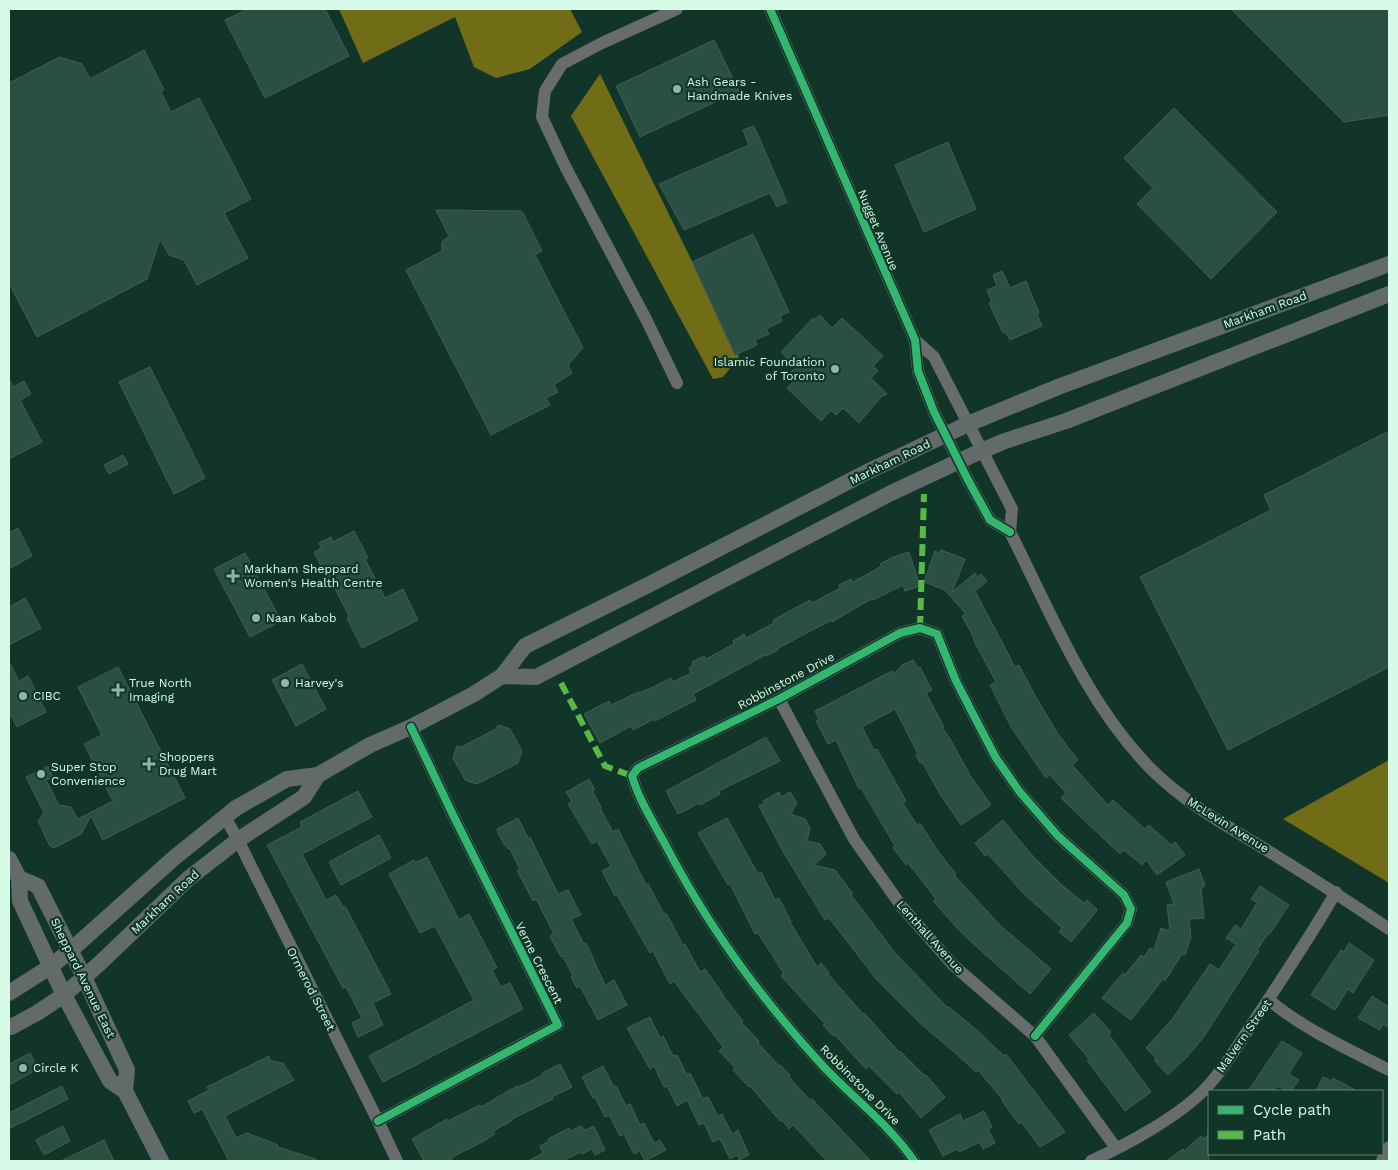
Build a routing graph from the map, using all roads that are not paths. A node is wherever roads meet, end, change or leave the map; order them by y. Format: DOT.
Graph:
graph roads {
  1 [pos="677,9"];
  2 [pos="770,9"];
  3 [pos="1389,264"];
  4 [pos="1389,294"];
  5 [pos="914,340"];
  6 [pos="677,383"];
  7 [pos="968,424"];
  8 [pos="946,435"];
  9 [pos="981,451"];
  10 [pos="959,461"];
  11 [pos="1010,532"];
  12 [pos="502,676"];
  13 [pos="779,699"];
  14 [pos="411,727"];
  15 [pos="318,775"];
  16 [pos="224,817"];
  17 [pos="238,840"];
  18 [pos="9,859"];
  19 [pos="19,878"];
  20 [pos="1336,892"];
  21 [pos="1389,929"];
  22 [pos="71,950"];
  23 [pos="50,967"];
  24 [pos="84,977"];
  25 [pos="9,993"];
  26 [pos="64,995"];
  27 [pos="1269,1000"];
  28 [pos="9,1027"];
  29 [pos="1036,1036"];
  30 [pos="1389,1070"];
  31 [pos="125,1091"];
  32 [pos="378,1121"];
  33 [pos="1389,1146"];
  34 [pos="1116,1148"];
  35 [pos="161,1161"];
  36 [pos="397,1161"];
  37 [pos="914,1161"];
  38 [pos="1091,1161"];
  39 [pos="1382,1161"];
  1 -- 6 [label="street"];
  2 -- 5 [label="street, Nugget Avenue"];
  3 -- 7 [label="main road, Markham Road"];
  4 -- 9 [label="main road"];
  5 -- 7 [label="street, Nugget Avenue"];
  5 -- 8 [label="street, Nugget Avenue"];
  7 -- 8 [label="main road, Markham Road"];
  7 -- 9 [label="street, Nugget Avenue"];
  8 -- 10 [label="street, Nugget Avenue"];
  8 -- 12 [label="main road, Markham Road"];
  9 -- 10 [label="main road"];
  9 -- 11 [label="street, McLevin Avenue"];
  10 -- 11 [label="street"];
  10 -- 12 [label="main road"];
  11 -- 20 [label="street, McLevin Avenue"];
  12 -- 14 [label="main road, Markham Road"];
  13 -- 29 [label="street, Lenthall Avenue"];
  13 -- 29 [label="street, Robbinstone Drive"];
  13 -- 37 [label="street, Robbinstone Drive"];
  14 -- 15 [label="main road, Markham Road"];
  14 -- 32 [label="street, Verne Crescent"];
  15 -- 16 [label="main road, Markham Road"];
  15 -- 17 [label="main road, Markham Road"];
  16 -- 17 [label="street, Ormerod Street"];
  16 -- 22 [label="main road, Markham Road"];
  17 -- 24 [label="main road, Markham Road"];
  17 -- 32 [label="street, Ormerod Street"];
  18 -- 19 [label="main road, Sheppard Avenue East"];
  19 -- 22 [label="main road, Sheppard Avenue East"];
  19 -- 23 [label="main road, Sheppard Avenue East"];
  20 -- 21 [label="street, McLevin Avenue"];
  20 -- 27 [label="street, Malvern Street"];
  22 -- 23 [label="main road, Markham Road"];
  22 -- 24 [label="main road, Sheppard Avenue East"];
  23 -- 25 [label="main road, Markham Road"];
  23 -- 26 [label="main road, Sheppard Avenue East"];
  24 -- 26 [label="main road, Markham Road"];
  24 -- 31 [label="main road, Sheppard Avenue East"];
  26 -- 28 [label="main road, Markham Road"];
  26 -- 31 [label="main road, Sheppard Avenue East"];
  27 -- 30 [label="street"];
  27 -- 34 [label="street, Malvern Street"];
  29 -- 34 [label="street, Lenthall Avenue"];
  31 -- 35 [label="main road, Sheppard Avenue East"];
  32 -- 36 [label="street, Ormerod Street"];
  33 -- 39 [label="street"];
  34 -- 38 [label="street, Malvern Street"];
}
